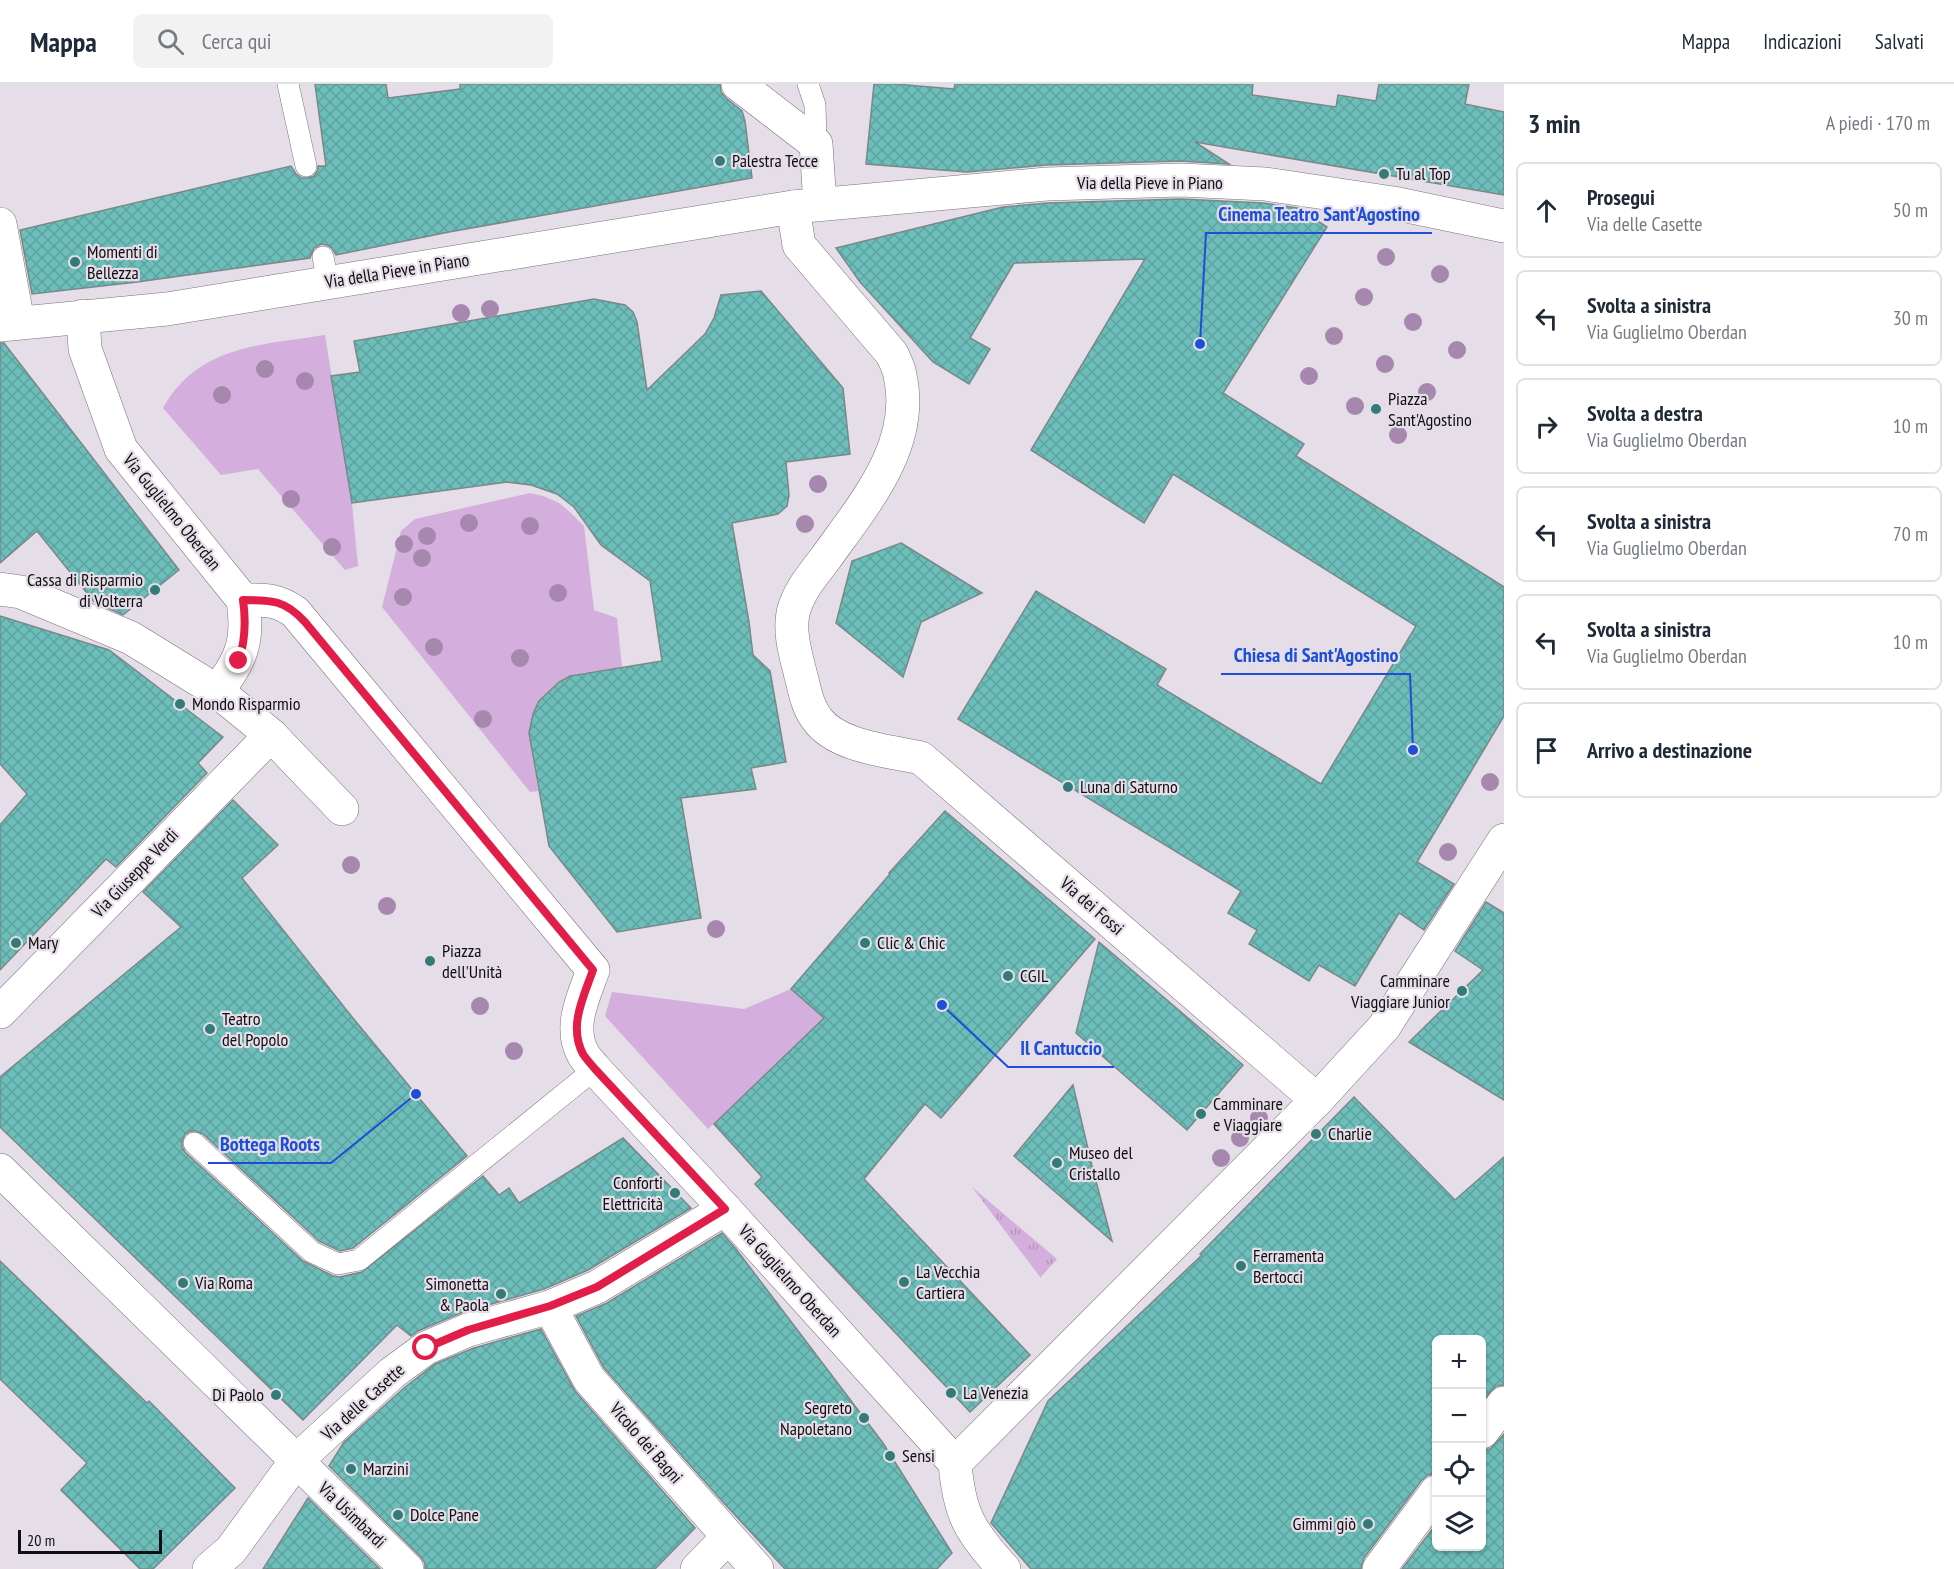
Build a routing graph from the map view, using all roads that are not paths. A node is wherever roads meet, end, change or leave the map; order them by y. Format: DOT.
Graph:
graph roads {
  1 [pos="288,84"];
  2 [pos="738,84"];
  3 [pos="808,84"];
  4 [pos="816,144"];
  5 [pos="306,166"];
  6 [pos="806,206"];
  7 [pos="0,224"];
  8 [pos="1504,226"];
  9 [pos="83,316"];
  10 [pos="9,323"];
  11 [pos="0,590"];
  12 [pos="243,600"];
  13 [pos="217,691"];
  14 [pos="271,735"];
  15 [pos="342,809"];
  16 [pos="1504,840"];
  17 [pos="0,1012"];
  18 [pos="595,1069"];
  19 [pos="1317,1100"];
  20 [pos="194,1143"];
  21 [pos="0,1170"];
  22 [pos="725,1209"];
  23 [pos="550,1306"];
  24 [pos="1504,1403"];
  25 [pos="1486,1427"];
  26 [pos="296,1461"];
  27 [pos="955,1463"];
  28 [pos="1433,1497"];
  29 [pos="728,1537"];
  30 [pos="995,1559"];
  31 [pos="222,1563"];
  32 [pos="407,1569"];
  33 [pos="697,1569"];
  34 [pos="757,1569"];
  35 [pos="1378,1569"];
  1 -- 5 [label="lane"];
  2 -- 4 [label="street"];
  3 -- 4 [label="lane"];
  4 -- 6 [label="street"];
  6 -- 8 [label="street, Via della Pieve in Piano"];
  6 -- 9 [label="street, Via della Pieve in Piano"];
  6 -- 19 [label="street, Via dei Fossi"];
  7 -- 10 [label="street"];
  9 -- 10 [label="street, Via della Pieve in Piano"];
  9 -- 12 [label="street, Via Guglielmo Oberdan"];
  11 -- 13 [label="street"];
  12 -- 13 [label="street"];
  12 -- 18 [label="street, Via Guglielmo Oberdan"];
  13 -- 14 [label="street"];
  14 -- 15 [label="street"];
  14 -- 17 [label="street, Via Giuseppe Verdi"];
  16 -- 19 [label="street"];
  18 -- 20 [label="lane"];
  18 -- 22 [label="street, Via Guglielmo Oberdan"];
  19 -- 27 [label="street"];
  21 -- 26 [label="street"];
  22 -- 23 [label="street, Via delle Casette"];
  22 -- 27 [label="street, Via Guglielmo Oberdan"];
  23 -- 26 [label="street, Via delle Casette"];
  23 -- 29 [label="street, Vicolo dei Bagni"];
  24 -- 25 [label="street"];
  26 -- 31 [label="street, Via delle Casette"];
  26 -- 32 [label="street, Via Usimbardi"];
  27 -- 30 [label="street"];
  28 -- 35 [label="street"];
  29 -- 33 [label="street"];
  29 -- 34 [label="street, Vicolo dei Bagni"];
}
